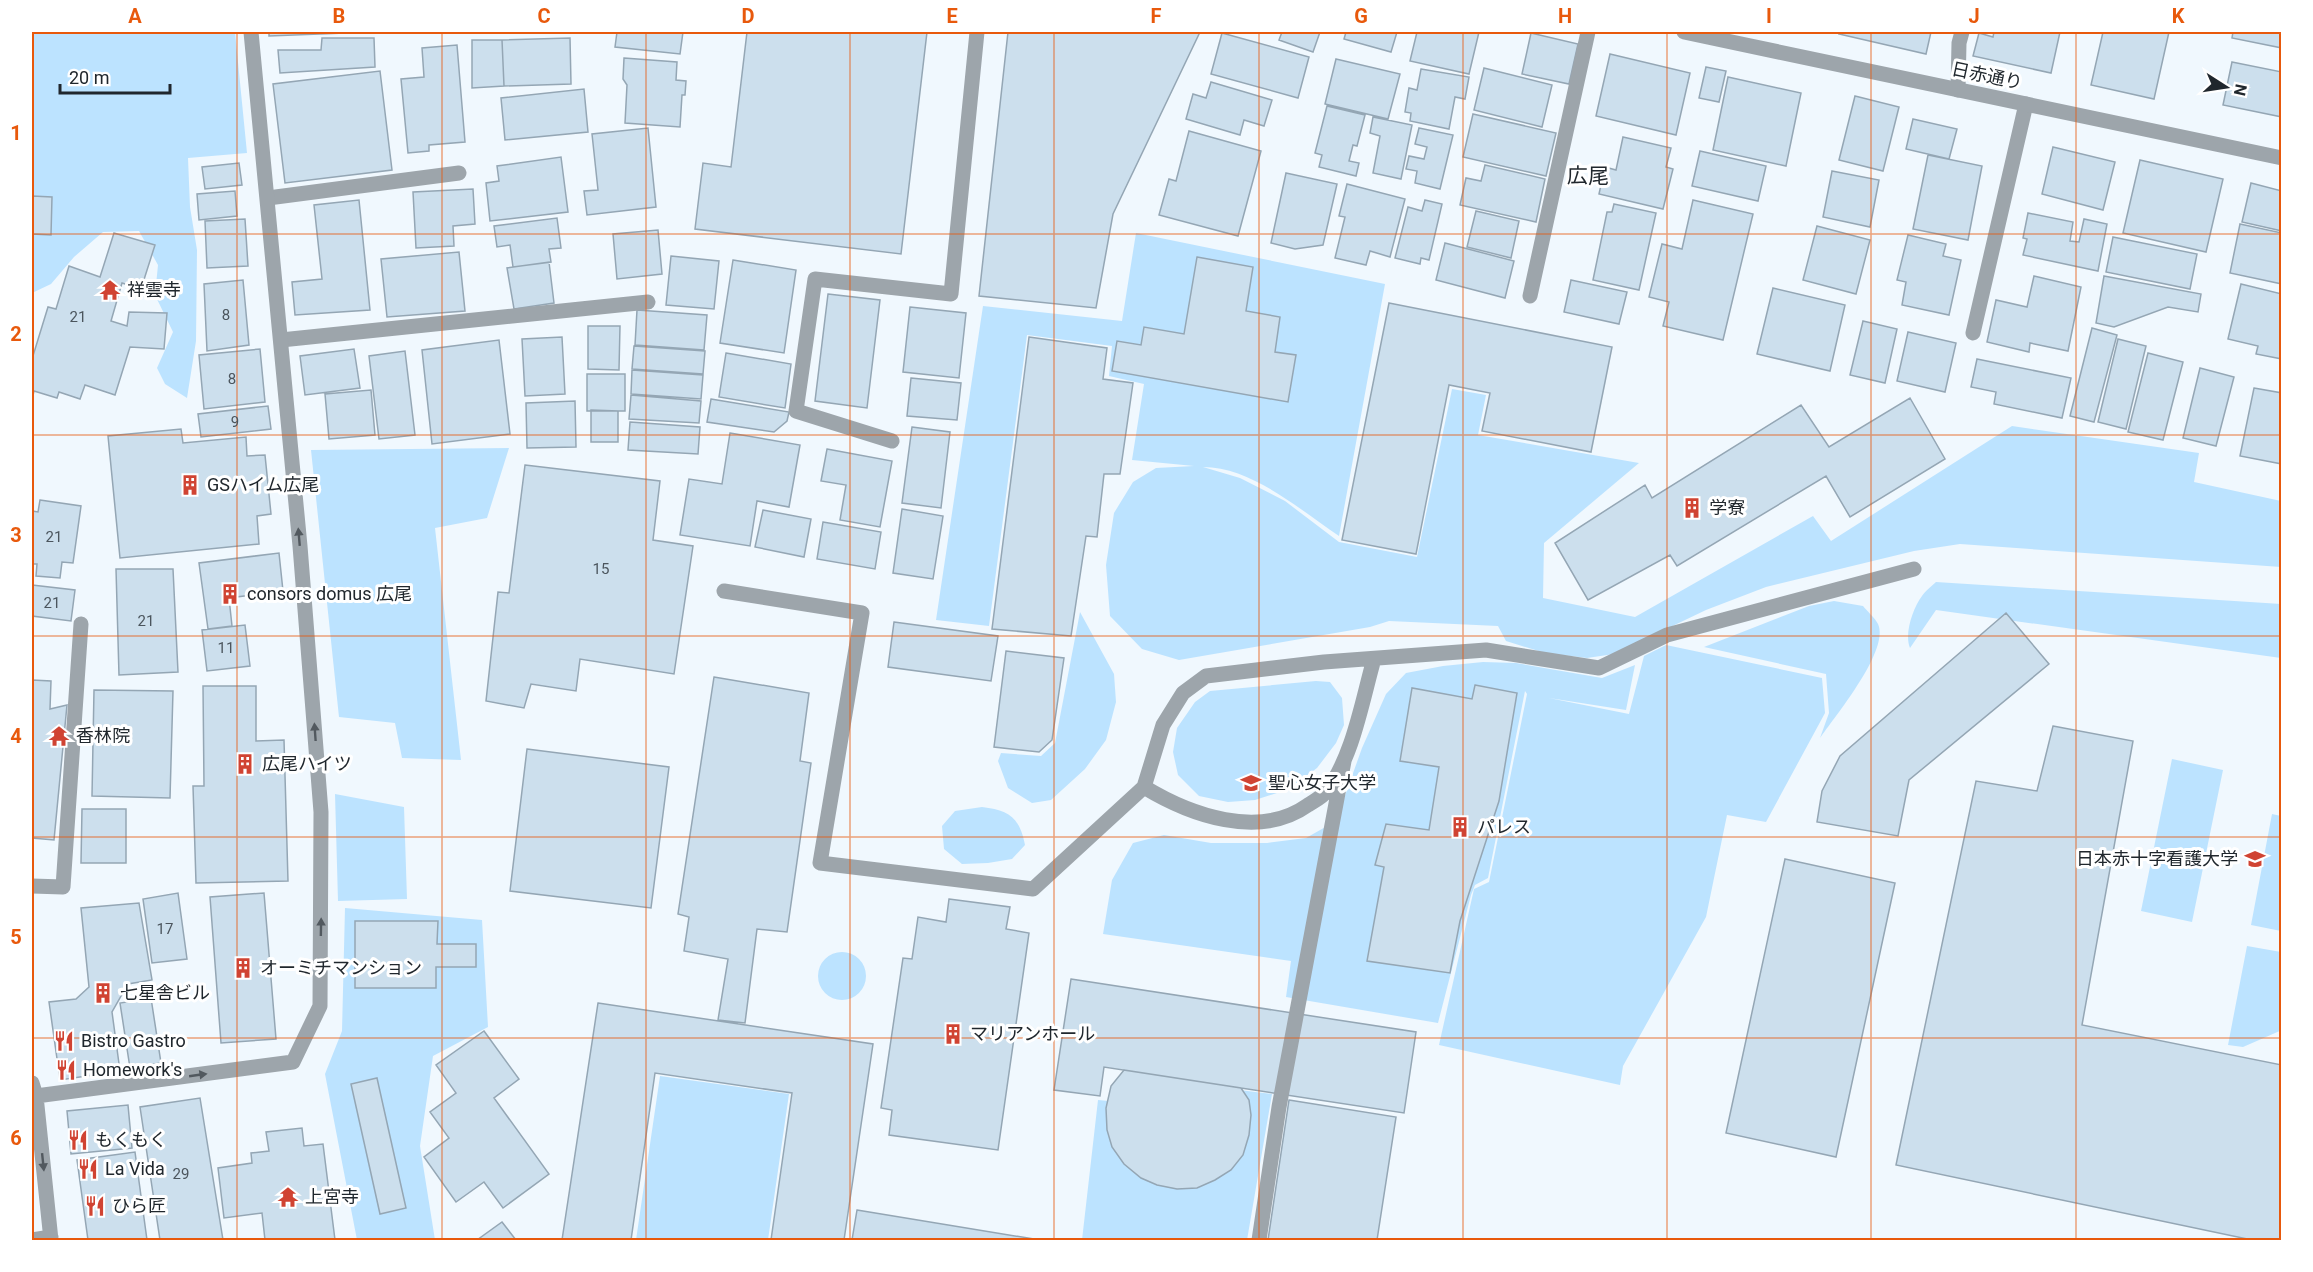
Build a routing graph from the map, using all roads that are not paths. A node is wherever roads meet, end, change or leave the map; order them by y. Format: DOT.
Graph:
graph roads {
  1 [pos="252,32"];
  2 [pos="977,32"];
  3 [pos="1588,32"];
  4 [pos="1684,32"];
  5 [pos="1962,32"];
  6 [pos="1958,90"];
  7 [pos="2026,104"];
  8 [pos="2282,158"];
  9 [pos="459,172"];
  10 [pos="268,198"];
  11 [pos="1530,296"];
  12 [pos="648,302"];
  13 [pos="1973,333"];
  14 [pos="281,340"];
  15 [pos="892,441"];
  16 [pos="1914,569"];
  17 [pos="724,591"];
  18 [pos="81,624"];
  19 [pos="1374,658"];
  20 [pos="1344,761"];
  21 [pos="1144,787"];
  22 [pos="32,886"];
  23 [pos="34,1090"];
  24 [pos="51,1239"];
  25 [pos="32,1240"];
  26 [pos="1259,1240"];
  1 -- 10 [label="street"];
  2 -- 15 [label="street"];
  3 -- 11 [label="street"];
  4 -- 6 [label="street, 日赤通り"];
  5 -- 6 [label="street"];
  6 -- 7 [label="street, 日赤通り"];
  7 -- 8 [label="street, 日赤通り"];
  7 -- 13 [label="street"];
  9 -- 10 [label="street"];
  10 -- 14 [label="street"];
  12 -- 14 [label="street"];
  23 -- 14 [label="street, one-way"];
  16 -- 19 [label="street"];
  17 -- 21 [label="street"];
  18 -- 22 [label="street"];
  19 -- 20 [label="street"];
  19 -- 21 [label="street"];
  20 -- 21 [label="street"];
  20 -- 26 [label="street"];
  23 -- 24 [label="street, one-way"];
  24 -- 25 [label="street"];
}
